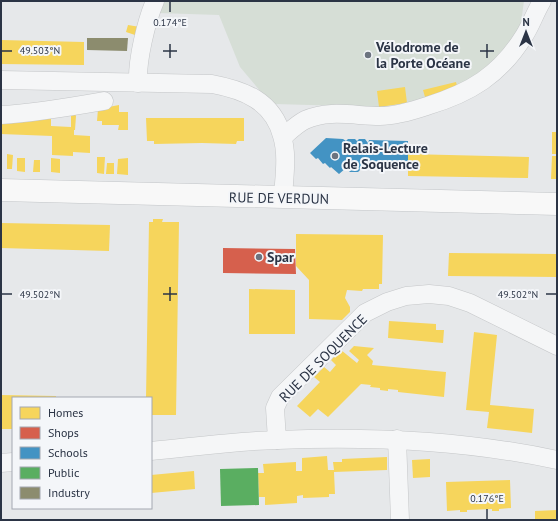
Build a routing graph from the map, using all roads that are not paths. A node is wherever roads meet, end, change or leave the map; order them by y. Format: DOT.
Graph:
graph roads {
  1 [pos="155,1"];
  2 [pos="542,1"];
  3 [pos="1,80"];
  4 [pos="138,83"];
  5 [pos="104,101"];
  6 [pos="1,115"];
  7 [pos="283,137"];
  8 [pos="1,190"];
  9 [pos="283,198"];
  10 [pos="557,204"];
  11 [pos="557,346"];
  12 [pos="397,439"];
  13 [pos="277,440"];
  14 [pos="152,451"];
  15 [pos="557,460"];
  16 [pos="12,462"];
  17 [pos="1,463"];
  18 [pos="400,520"];
  1 -- 4 [label="street"];
  2 -- 7 [label="street"];
  3 -- 4 [label="street"];
  4 -- 7 [label="street"];
  5 -- 6 [label="street"];
  7 -- 9 [label="street"];
  8 -- 9 [label="main road, RUE DE VERDUN"];
  9 -- 10 [label="main road, RUE DE VERDUN"];
  11 -- 13 [label="street, RUE DE SOQUENCE"];
  12 -- 13 [label="street"];
  12 -- 15 [label="street"];
  12 -- 18 [label="street"];
  13 -- 14 [label="street"];
  16 -- 17 [label="street"];
}
